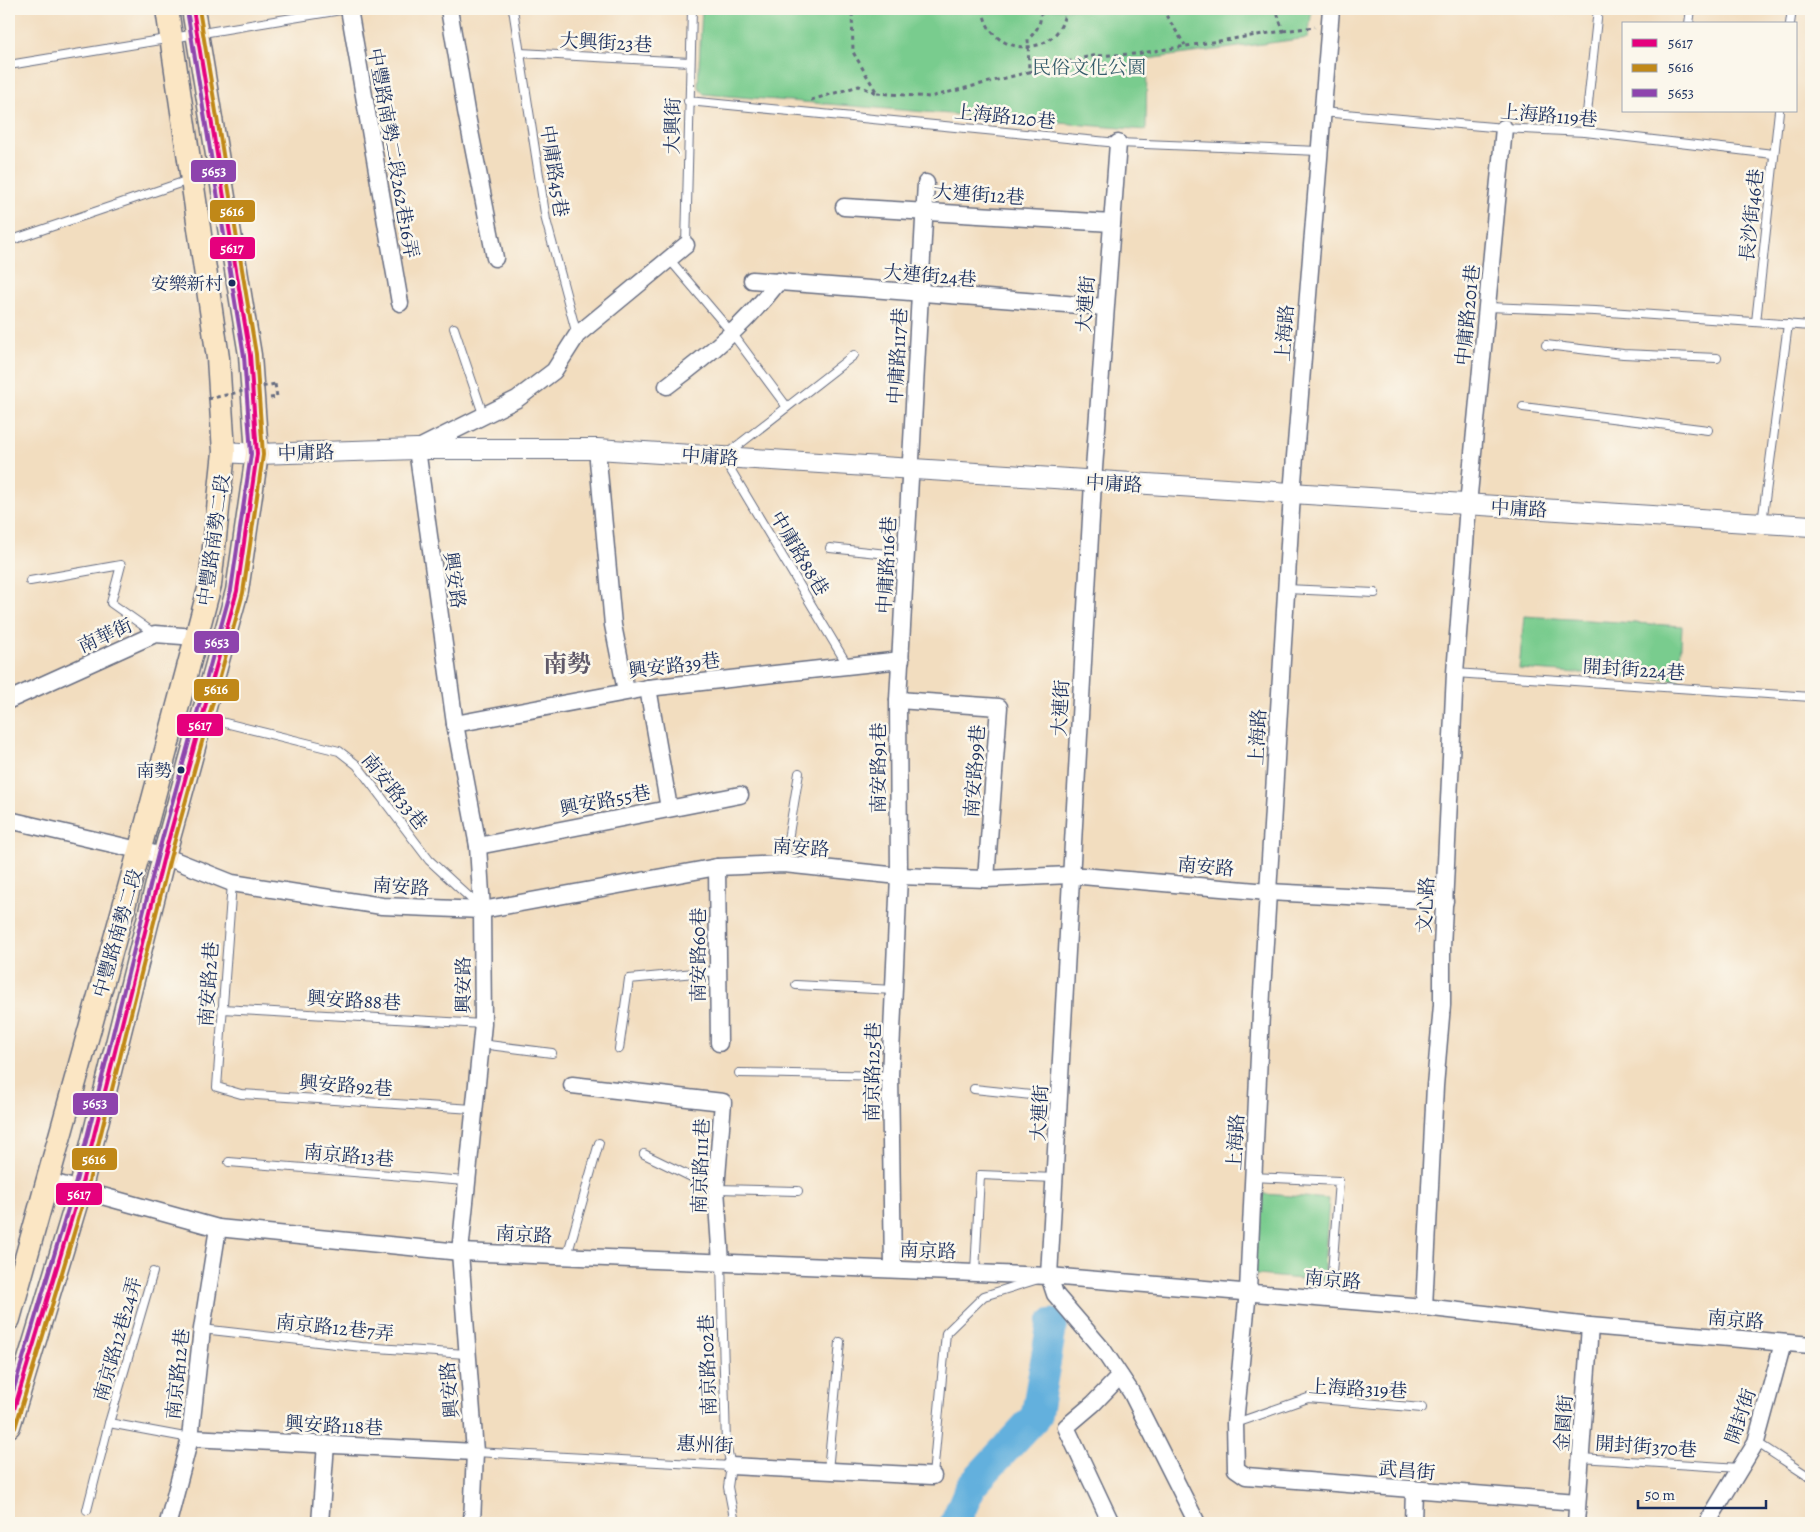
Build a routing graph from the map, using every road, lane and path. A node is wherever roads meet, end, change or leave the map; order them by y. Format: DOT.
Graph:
graph roads {
  1 [pos="167,9"];
  2 [pos="193,9"];
  3 [pos="348,9"];
  4 [pos="449,9"];
  5 [pos="513,9"];
  6 [pos="692,9"];
  7 [pos="852,9"];
  8 [pos="983,9"];
  9 [pos="1039,9"];
  10 [pos="1065,9"];
  11 [pos="1162,9"];
  12 [pos="1276,9"];
  13 [pos="1331,9"];
  14 [pos="1598,9"];
  15 [pos="1691,9"];
  16 [pos="1792,9"];
  17 [pos="1689,22"];
  18 [pos="1790,22"];
  19 [pos="1330,25"];
  20 [pos="1283,31"];
  21 [pos="197,34"];
  22 [pos="171,38"];
  23 [pos="1185,45"];
  24 [pos="1029,47"];
  25 [pos="520,53"];
  26 [pos="690,62"];
  27 [pos="9,65"];
  28 [pos="1029,72"];
  29 [pos="877,93"];
  30 [pos="688,101"];
  31 [pos="777,110"];
  32 [pos="1322,112"];
  33 [pos="1779,112"];
  34 [pos="1504,128"];
  35 [pos="1585,132"];
  36 [pos="1118,143"];
  37 [pos="1319,151"];
  38 [pos="1773,154"];
  39 [pos="192,179"];
  40 [pos="926,183"];
  41 [pos="844,207"];
  42 [pos="924,211"];
  43 [pos="1112,223"];
  44 [pos="9,241"];
  45 [pos="686,245"];
  46 [pos="495,258"];
  47 [pos="670,260"];
  48 [pos="752,280"];
  49 [pos="780,281"];
  50 [pos="921,295"];
  51 [pos="400,304"];
  52 [pos="1105,307"];
  53 [pos="1488,307"];
  54 [pos="1756,322"];
  55 [pos="1788,324"];
  56 [pos="1811,326"];
  57 [pos="454,328"];
  58 [pos="732,333"];
  59 [pos="577,336"];
  60 [pos="1546,345"];
  61 [pos="854,355"];
  62 [pos="1717,358"];
  63 [pos="667,386"];
  64 [pos="277,397"];
  65 [pos="208,399"];
  66 [pos="787,407"];
  67 [pos="1523,408"];
  68 [pos="483,414"];
  69 [pos="1708,430"];
  70 [pos="417,449"];
  71 [pos="597,449"];
  72 [pos="224,452"];
  73 [pos="257,454"];
  74 [pos="723,457"];
  75 [pos="911,471"];
  76 [pos="1093,482"];
  77 [pos="1292,494"];
  78 [pos="1468,505"];
  79 [pos="1762,523"];
  80 [pos="1811,526"];
  81 [pos="830,548"];
  82 [pos="906,556"];
  83 [pos="30,580"];
  84 [pos="1286,589"];
  85 [pos="1375,593"];
  86 [pos="155,634"];
  87 [pos="196,637"];
  88 [pos="222,646"];
  89 [pos="901,660"];
  90 [pos="848,666"];
  91 [pos="1455,672"];
  92 [pos="648,688"];
  93 [pos="626,691"];
  94 [pos="1811,697"];
  95 [pos="9,700"];
  96 [pos="898,700"];
  97 [pos="202,717"];
  98 [pos="455,724"];
  99 [pos="799,772"];
  100 [pos="740,795"];
  101 [pos="669,808"];
  102 [pos="9,820"];
  103 [pos="478,846"];
  104 [pos="139,852"];
  105 [pos="164,856"];
  106 [pos="784,864"];
  107 [pos="717,867"];
  108 [pos="1070,875"];
  109 [pos="899,876"];
  110 [pos="986,879"];
  111 [pos="232,883"];
  112 [pos="1268,892"];
  113 [pos="1445,901"];
  114 [pos="482,910"];
  115 [pos="717,972"];
  116 [pos="796,985"];
  117 [pos="894,990"];
  118 [pos="222,1009"];
  119 [pos="483,1024"];
  120 [pos="719,1043"];
  121 [pos="481,1044"];
  122 [pos="619,1049"];
  123 [pos="552,1053"];
  124 [pos="739,1073"];
  125 [pos="890,1076"];
  126 [pos="572,1085"];
  127 [pos="217,1087"];
  128 [pos="974,1089"];
  129 [pos="1060,1098"];
  130 [pos="473,1109"];
  131 [pos="599,1143"];
  132 [pos="644,1154"];
  133 [pos="230,1162"];
  134 [pos="1253,1177"];
  135 [pos="1055,1178"];
  136 [pos="48,1181"];
  137 [pos="465,1181"];
  138 [pos="716,1189"];
  139 [pos="80,1191"];
  140 [pos="798,1191"];
  141 [pos="218,1228"];
  142 [pos="460,1252"];
  143 [pos="567,1256"];
  144 [pos="721,1262"];
  145 [pos="893,1268"];
  146 [pos="154,1272"];
  147 [pos="975,1272"];
  148 [pos="1049,1276"];
  149 [pos="1248,1291"];
  150 [pos="1330,1300"];
  151 [pos="1424,1307"];
  152 [pos="9,1318"];
  153 [pos="1590,1326"];
  154 [pos="202,1329"];
  155 [pos="840,1342"];
  156 [pos="1783,1343"];
  157 [pos="1811,1345"];
  158 [pos="466,1354"];
  159 [pos="1120,1376"];
  160 [pos="1422,1408"];
  161 [pos="109,1423"];
  162 [pos="1236,1423"];
  163 [pos="9,1426"];
  164 [pos="190,1438"];
  165 [pos="1756,1442"];
  166 [pos="326,1444"];
  167 [pos="475,1452"];
  168 [pos="1580,1458"];
  169 [pos="732,1466"];
  170 [pos="1740,1468"];
  171 [pos="1236,1469"];
  172 [pos="828,1471"];
  173 [pos="933,1476"];
  174 [pos="1811,1478"];
  175 [pos="1414,1490"];
  176 [pos="1577,1502"];
  177 [pos="87,1510"];
  178 [pos="168,1523"];
  179 [pos="320,1523"];
  180 [pos="472,1523"];
  181 [pos="735,1523"];
  182 [pos="1112,1523"];
  183 [pos="1197,1523"];
  184 [pos="1413,1523"];
  185 [pos="1576,1523"];
  186 [pos="1707,1523"];
  1 -- 22 [label="main road, 中豐路南勢二段"];
  2 -- 21 [label="main road, 中豐路南勢二段"];
  3 -- 21 [label="lane"];
  3 -- 51 [label="street, 中豐路南勢二段262巷16弄"];
  4 -- 46 [label="street"];
  5 -- 25 [label="lane, 中庸路45巷"];
  6 -- 26 [label="lane, 大興街"];
  7 -- 29 [label="path"];
  8 -- 24 [label="path"];
  9 -- 24 [label="path"];
  10 -- 24 [label="path"];
  11 -- 23 [label="path"];
  12 -- 20 [label="path"];
  13 -- 19 [label="street, 上海路"];
  14 -- 35 [label="lane"];
  15 -- 17 [label="lane"];
  16 -- 18 [label="lane"];
  19 -- 20 [label="path"];
  19 -- 32 [label="street, 上海路"];
  20 -- 23 [label="path"];
  21 -- 22 [label="lane"];
  21 -- 73 [label="main road, 中豐路南勢二段"];
  22 -- 27 [label="lane"];
  22 -- 39 [label="main road, 中豐路南勢二段"];
  23 -- 28 [label="path"];
  24 -- 28 [label="path"];
  25 -- 26 [label="lane, 大興街23巷"];
  25 -- 59 [label="lane, 中庸路45巷"];
  26 -- 30 [label="lane, 大興街"];
  28 -- 29 [label="path"];
  29 -- 31 [label="path"];
  30 -- 31 [label="lane, 上海路120巷"];
  30 -- 45 [label="lane, 大興街"];
  31 -- 36 [label="lane, 上海路120巷"];
  32 -- 34 [label="lane, 上海路119巷"];
  32 -- 37 [label="street, 上海路"];
  33 -- 38 [label="lane, 長沙街46巷"];
  34 -- 35 [label="lane, 上海路119巷"];
  34 -- 53 [label="street, 中庸路201巷"];
  35 -- 38 [label="lane, 上海路119巷"];
  36 -- 37 [label="lane, 上海路120巷"];
  36 -- 43 [label="street, 大連街"];
  37 -- 77 [label="street, 上海路"];
  38 -- 54 [label="lane, 長沙街46巷"];
  39 -- 44 [label="lane"];
  39 -- 72 [label="main road, 中豐路南勢二段"];
  40 -- 42 [label="street, 中庸路117巷"];
  41 -- 42 [label="street, 大連街12巷"];
  42 -- 43 [label="street, 大連街12巷"];
  42 -- 50 [label="street, 中庸路117巷"];
  43 -- 52 [label="street, 大連街"];
  45 -- 47 [label="street, 中庸路"];
  47 -- 58 [label="lane"];
  47 -- 59 [label="street, 中庸路"];
  48 -- 49 [label="street, 大連街24巷"];
  49 -- 50 [label="street, 大連街24巷"];
  49 -- 58 [label="street"];
  50 -- 52 [label="street, 大連街24巷"];
  50 -- 75 [label="street, 中庸路117巷"];
  52 -- 76 [label="street, 大連街"];
  53 -- 54 [label="lane"];
  53 -- 78 [label="street, 中庸路201巷"];
  54 -- 55 [label="lane"];
  55 -- 56 [label="lane"];
  55 -- 79 [label="lane"];
  57 -- 68 [label="lane"];
  58 -- 63 [label="street"];
  58 -- 66 [label="lane"];
  59 -- 68 [label="street, 中庸路"];
  60 -- 62 [label="lane"];
  61 -- 66 [label="lane"];
  64 -- 65 [label="path, bridge"];
  66 -- 74 [label="lane"];
  67 -- 69 [label="lane"];
  68 -- 70 [label="street, 中庸路"];
  70 -- 71 [label="street, 中庸路"];
  70 -- 73 [label="street, 中庸路"];
  70 -- 98 [label="street, 興安路"];
  71 -- 74 [label="street, 中庸路"];
  71 -- 93 [label="street"];
  72 -- 73 [label="street, 中庸路"];
  72 -- 87 [label="main road, 中豐路南勢二段"];
  73 -- 88 [label="main road, 中豐路南勢二段"];
  74 -- 75 [label="street, 中庸路"];
  74 -- 90 [label="lane, 中庸路88巷"];
  75 -- 76 [label="street, 中庸路"];
  75 -- 82 [label="street, 中庸路116巷"];
  76 -- 77 [label="street, 中庸路"];
  76 -- 108 [label="street, 大連街"];
  77 -- 78 [label="street, 中庸路"];
  77 -- 84 [label="street, 上海路"];
  78 -- 79 [label="street, 中庸路"];
  78 -- 91 [label="street, 文心路"];
  79 -- 80 [label="street, 中庸路"];
  81 -- 82 [label="lane"];
  82 -- 89 [label="street, 中庸路116巷"];
  83 -- 86 [label="lane"];
  84 -- 85 [label="lane"];
  84 -- 112 [label="street, 上海路"];
  86 -- 87 [label="street, 南華街"];
  86 -- 95 [label="street, 南華街"];
  87 -- 88 [label="street, 南華街"];
  87 -- 104 [label="main road, 中豐路南勢二段"];
  88 -- 97 [label="main road, 中豐路南勢二段"];
  89 -- 90 [label="street, 興安路39巷"];
  89 -- 96 [label="street, 南安路91巷"];
  90 -- 92 [label="street, 興安路39巷"];
  91 -- 94 [label="lane, 開封街224巷"];
  91 -- 113 [label="street, 文心路"];
  92 -- 93 [label="street, 興安路39巷"];
  92 -- 101 [label="street"];
  93 -- 98 [label="street, 興安路39巷"];
  96 -- 109 [label="street, 南安路91巷"];
  96 -- 110 [label="street, 南安路99巷"];
  97 -- 105 [label="main road, 中豐路南勢二段"];
  97 -- 114 [label="lane, 南安路33巷"];
  98 -- 103 [label="street, 興安路"];
  99 -- 106 [label="lane"];
  100 -- 101 [label="street, 興安路55巷"];
  101 -- 103 [label="street, 興安路55巷"];
  102 -- 104 [label="street, 南安路"];
  103 -- 114 [label="street, 興安路"];
  104 -- 105 [label="street, 南安路"];
  104 -- 136 [label="main road, 中豐路南勢二段"];
  105 -- 111 [label="street, 南安路"];
  105 -- 139 [label="main road, 中豐路南勢二段"];
  106 -- 107 [label="street, 南安路"];
  106 -- 109 [label="street, 南安路"];
  107 -- 114 [label="street, 南安路"];
  107 -- 115 [label="street, 南安路60巷"];
  108 -- 110 [label="street, 南安路"];
  108 -- 112 [label="street, 南安路"];
  108 -- 129 [label="street, 大連街"];
  109 -- 110 [label="street, 南安路"];
  109 -- 117 [label="street, 南京路125巷"];
  111 -- 114 [label="street, 南安路"];
  111 -- 118 [label="lane, 南安路2巷"];
  112 -- 113 [label="street, 南安路"];
  112 -- 134 [label="street, 上海路"];
  113 -- 151 [label="street, 文心路"];
  114 -- 119 [label="street, 興安路"];
  115 -- 120 [label="street, 南安路60巷"];
  115 -- 122 [label="lane"];
  116 -- 117 [label="lane"];
  117 -- 125 [label="street, 南京路125巷"];
  118 -- 119 [label="lane, 興安路88巷"];
  118 -- 127 [label="lane, 南安路2巷"];
  119 -- 121 [label="street, 興安路"];
  121 -- 123 [label="lane"];
  121 -- 130 [label="street, 興安路"];
  124 -- 125 [label="lane"];
  125 -- 145 [label="street, 南京路125巷"];
  126 -- 138 [label="street, 南京路111巷"];
  127 -- 130 [label="lane, 興安路92巷"];
  128 -- 129 [label="lane"];
  129 -- 135 [label="street, 大連街"];
  130 -- 137 [label="street, 興安路"];
  131 -- 143 [label="lane"];
  132 -- 138 [label="lane"];
  133 -- 137 [label="lane, 南京路13巷"];
  134 -- 149 [label="street, 上海路"];
  134 -- 150 [label="lane"];
  135 -- 147 [label="lane"];
  135 -- 148 [label="street, 大連街"];
  136 -- 139 [label="street, 南京路"];
  136 -- 152 [label="main road, 中豐路南勢二段"];
  137 -- 142 [label="street, 興安路"];
  138 -- 140 [label="lane"];
  138 -- 144 [label="street, 南京路111巷"];
  139 -- 141 [label="street, 南京路"];
  139 -- 163 [label="main road, 中豐路南勢二段"];
  141 -- 142 [label="street, 南京路"];
  141 -- 154 [label="street, 南京路12巷"];
  142 -- 143 [label="street, 南京路"];
  142 -- 158 [label="street, 興安路"];
  143 -- 144 [label="street, 南京路"];
  144 -- 145 [label="street, 南京路"];
  144 -- 169 [label="lane, 南京路102巷"];
  145 -- 147 [label="street, 南京路"];
  146 -- 161 [label="lane, 南京路12巷24弄"];
  147 -- 148 [label="street, 南京路"];
  148 -- 149 [label="street, 南京路"];
  148 -- 159 [label="street"];
  148 -- 173 [label="lane"];
  149 -- 150 [label="street, 南京路"];
  149 -- 162 [label="street, 上海路"];
  150 -- 151 [label="street, 南京路"];
  151 -- 153 [label="street, 南京路"];
  153 -- 156 [label="street, 南京路"];
  153 -- 168 [label="street, 金園街"];
  154 -- 158 [label="lane, 南京路12巷7弄"];
  154 -- 164 [label="street, 南京路12巷"];
  155 -- 172 [label="lane"];
  156 -- 157 [label="street, 南京路"];
  156 -- 165 [label="street, 開封街"];
  158 -- 167 [label="street, 興安路"];
  159 -- 182 [label="street"];
  159 -- 183 [label="street"];
  160 -- 162 [label="lane, 上海路319巷"];
  161 -- 164 [label="lane, 南京路12巷24弄"];
  161 -- 177 [label="lane"];
  162 -- 171 [label="street, 上海路"];
  164 -- 166 [label="street, 興安路118巷"];
  164 -- 178 [label="street, 南京路12巷"];
  165 -- 170 [label="street, 開封街"];
  165 -- 174 [label="lane"];
  166 -- 167 [label="street, 興安路118巷"];
  166 -- 179 [label="street"];
  167 -- 169 [label="lane, 惠州街"];
  167 -- 180 [label="street, 興安路"];
  168 -- 170 [label="lane, 開封街370巷"];
  168 -- 176 [label="street, 金園街"];
  169 -- 172 [label="street, 惠州街"];
  169 -- 181 [label="lane"];
  170 -- 186 [label="street, 開封街"];
  171 -- 175 [label="street, 武昌街"];
  172 -- 173 [label="street, 惠州街"];
  175 -- 176 [label="street, 武昌街"];
  175 -- 184 [label="street"];
  176 -- 185 [label="street, 金園街"];
}
